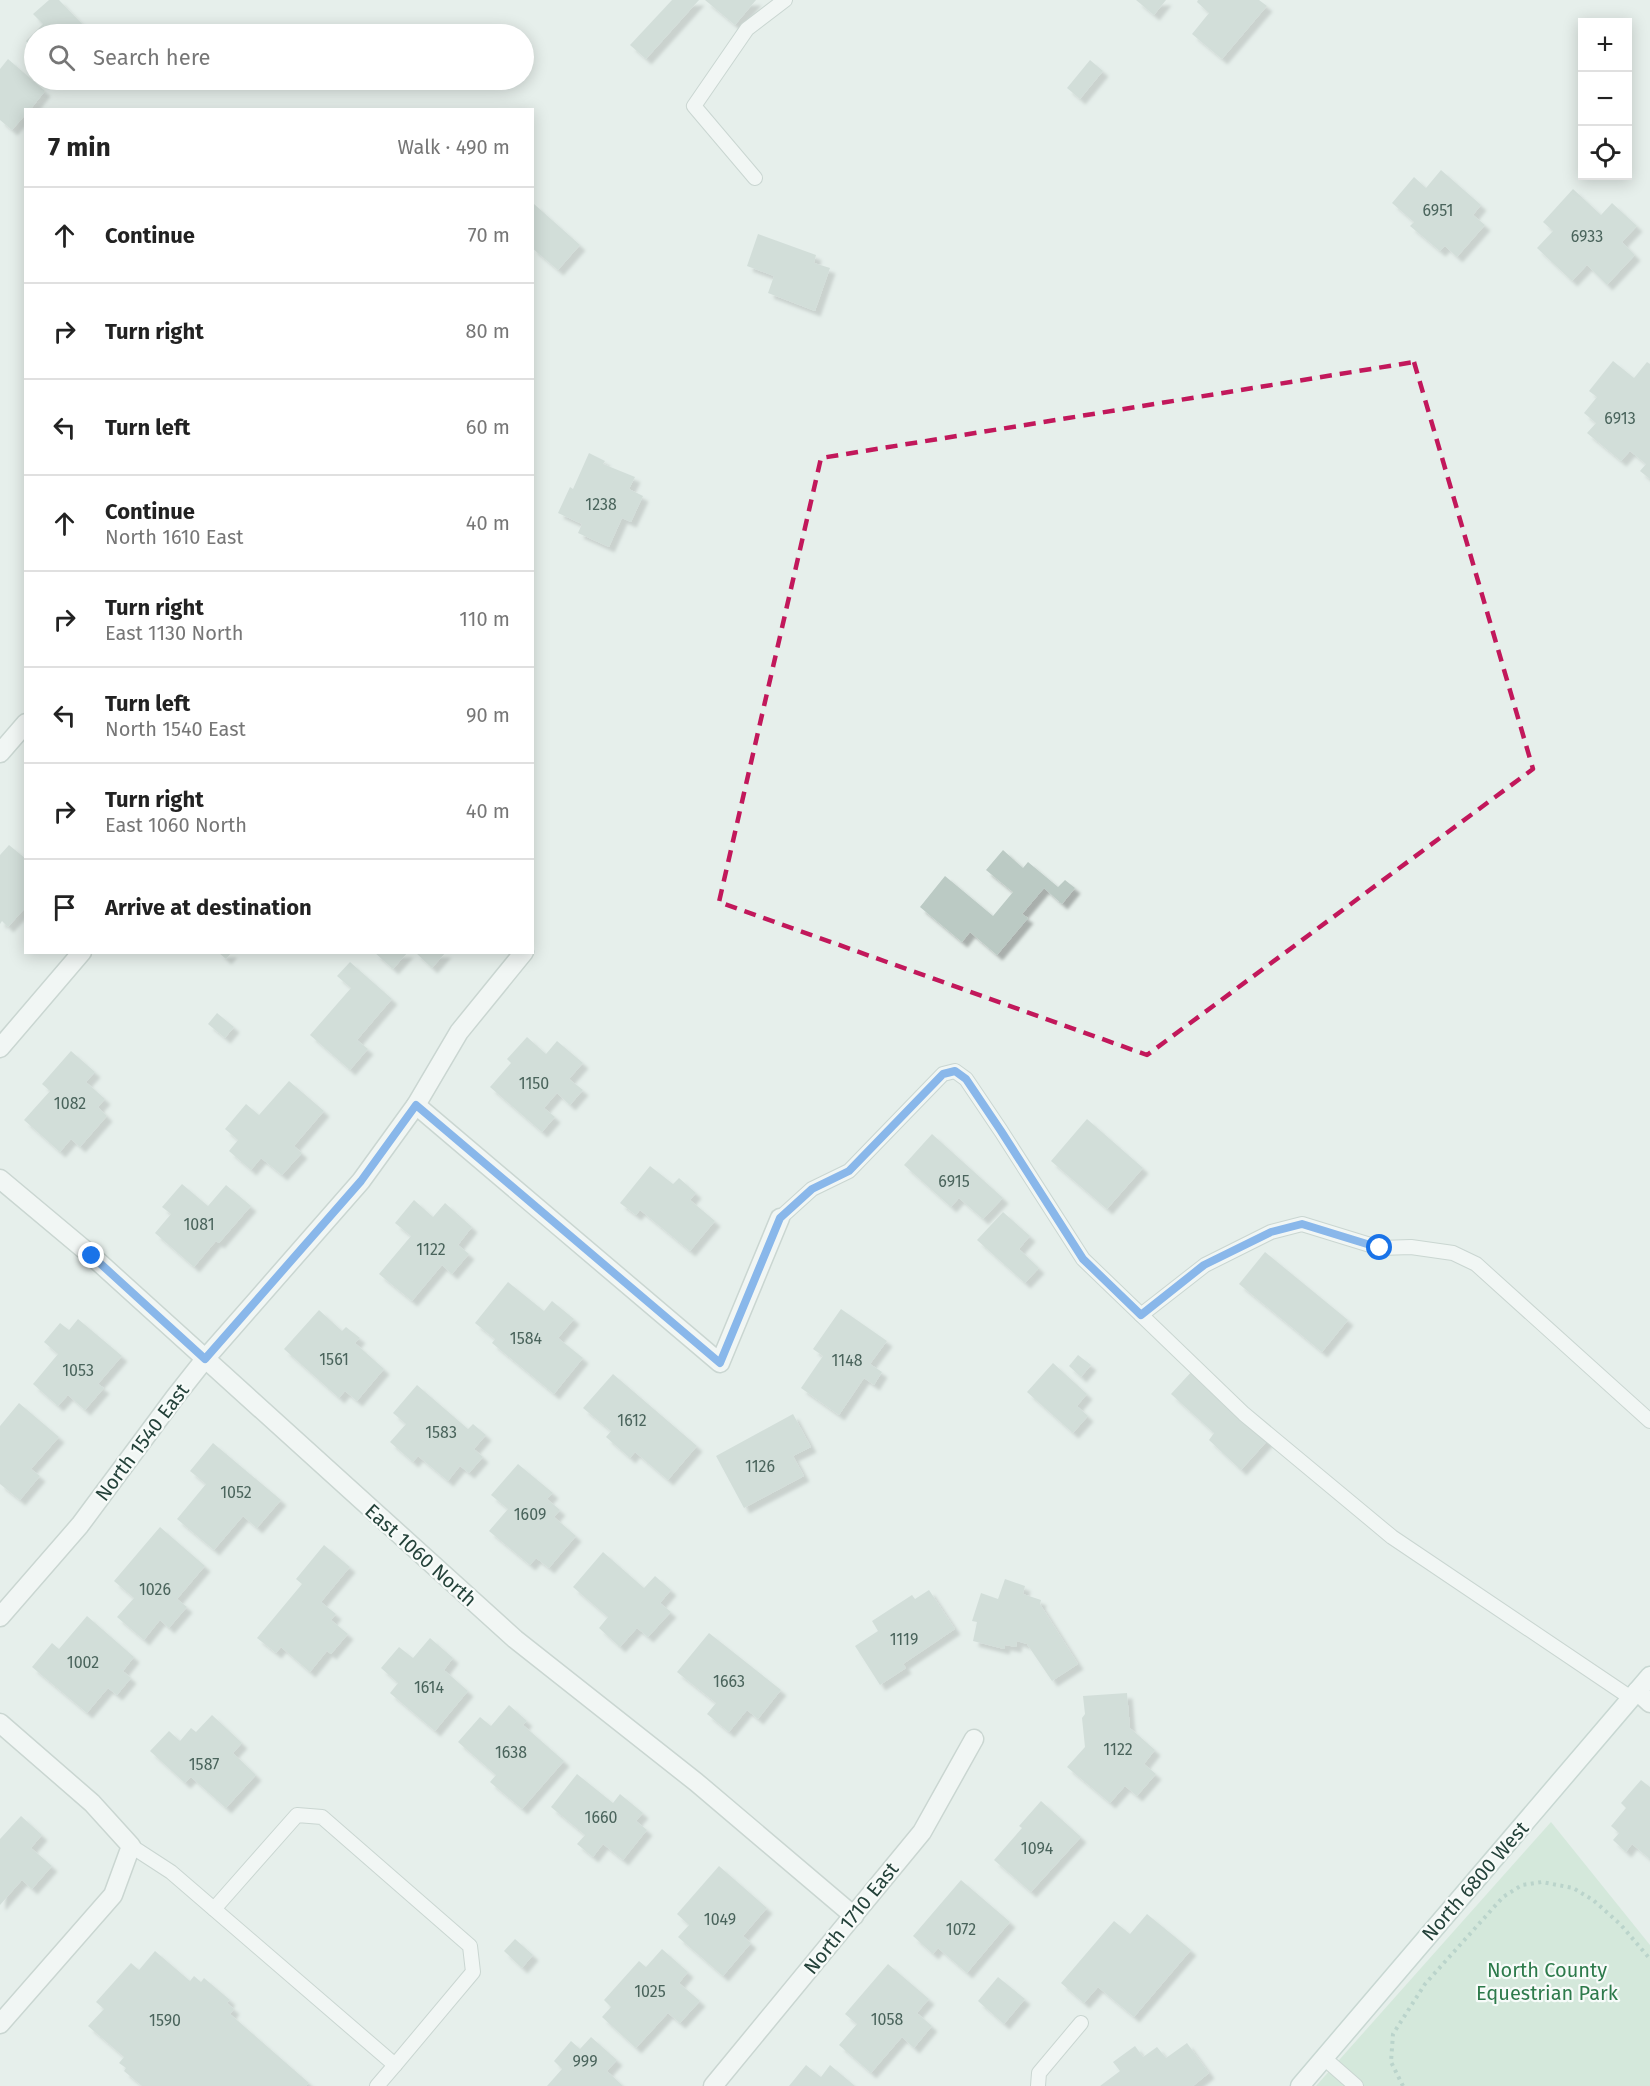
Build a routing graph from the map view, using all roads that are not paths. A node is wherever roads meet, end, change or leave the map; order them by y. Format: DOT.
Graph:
graph roads {
  1 [pos="784,0"];
  2 [pos="754,178"];
  3 [pos="24,725"];
  4 [pos="0,753"];
  5 [pos="80,954"];
  6 [pos="523,954"];
  7 [pos="0,1048"];
  8 [pos="416,1105"];
  9 [pos="0,1179"];
  10 [pos="780,1218"];
  11 [pos="1141,1315"];
  12 [pos="205,1359"];
  13 [pos="1650,1421"];
  14 [pos="0,1617"];
  15 [pos="1650,1676"];
  16 [pos="1639,1698"];
  17 [pos="0,1723"];
  18 [pos="974,1739"];
  19 [pos="131,1846"];
  20 [pos="214,1909"];
  21 [pos="854,1916"];
  22 [pos="1081,2023"];
  23 [pos="0,2024"];
  24 [pos="1324,2058"];
  25 [pos="394,2065"];
  26 [pos="377,2086"];
  27 [pos="712,2086"];
  28 [pos="1038,2086"];
  29 [pos="1300,2086"];
  30 [pos="1356,2086"];
  1 -- 2 [label="lane"];
  3 -- 4 [label="street"];
  5 -- 7 [label="street"];
  6 -- 8 [label="street, North 1540 East"];
  8 -- 10 [label="street"];
  8 -- 12 [label="street, North 1540 East"];
  9 -- 12 [label="street, East 1060 North"];
  10 -- 11 [label="lane"];
  11 -- 13 [label="lane"];
  11 -- 16 [label="lane"];
  12 -- 14 [label="street, North 1540 East"];
  12 -- 21 [label="street, East 1060 North"];
  15 -- 16 [label="street, North 6800 West"];
  16 -- 24 [label="street, North 6800 West"];
  17 -- 19 [label="street"];
  18 -- 21 [label="street, North 1710 East"];
  19 -- 20 [label="lane"];
  19 -- 23 [label="street"];
  20 -- 25 [label="lane"];
  20 -- 25 [label="lane"];
  21 -- 27 [label="street, North 1710 East"];
  22 -- 28 [label="lane"];
  24 -- 29 [label="street, North 6800 West"];
  24 -- 30 [label="lane"];
  25 -- 26 [label="lane"];
}
